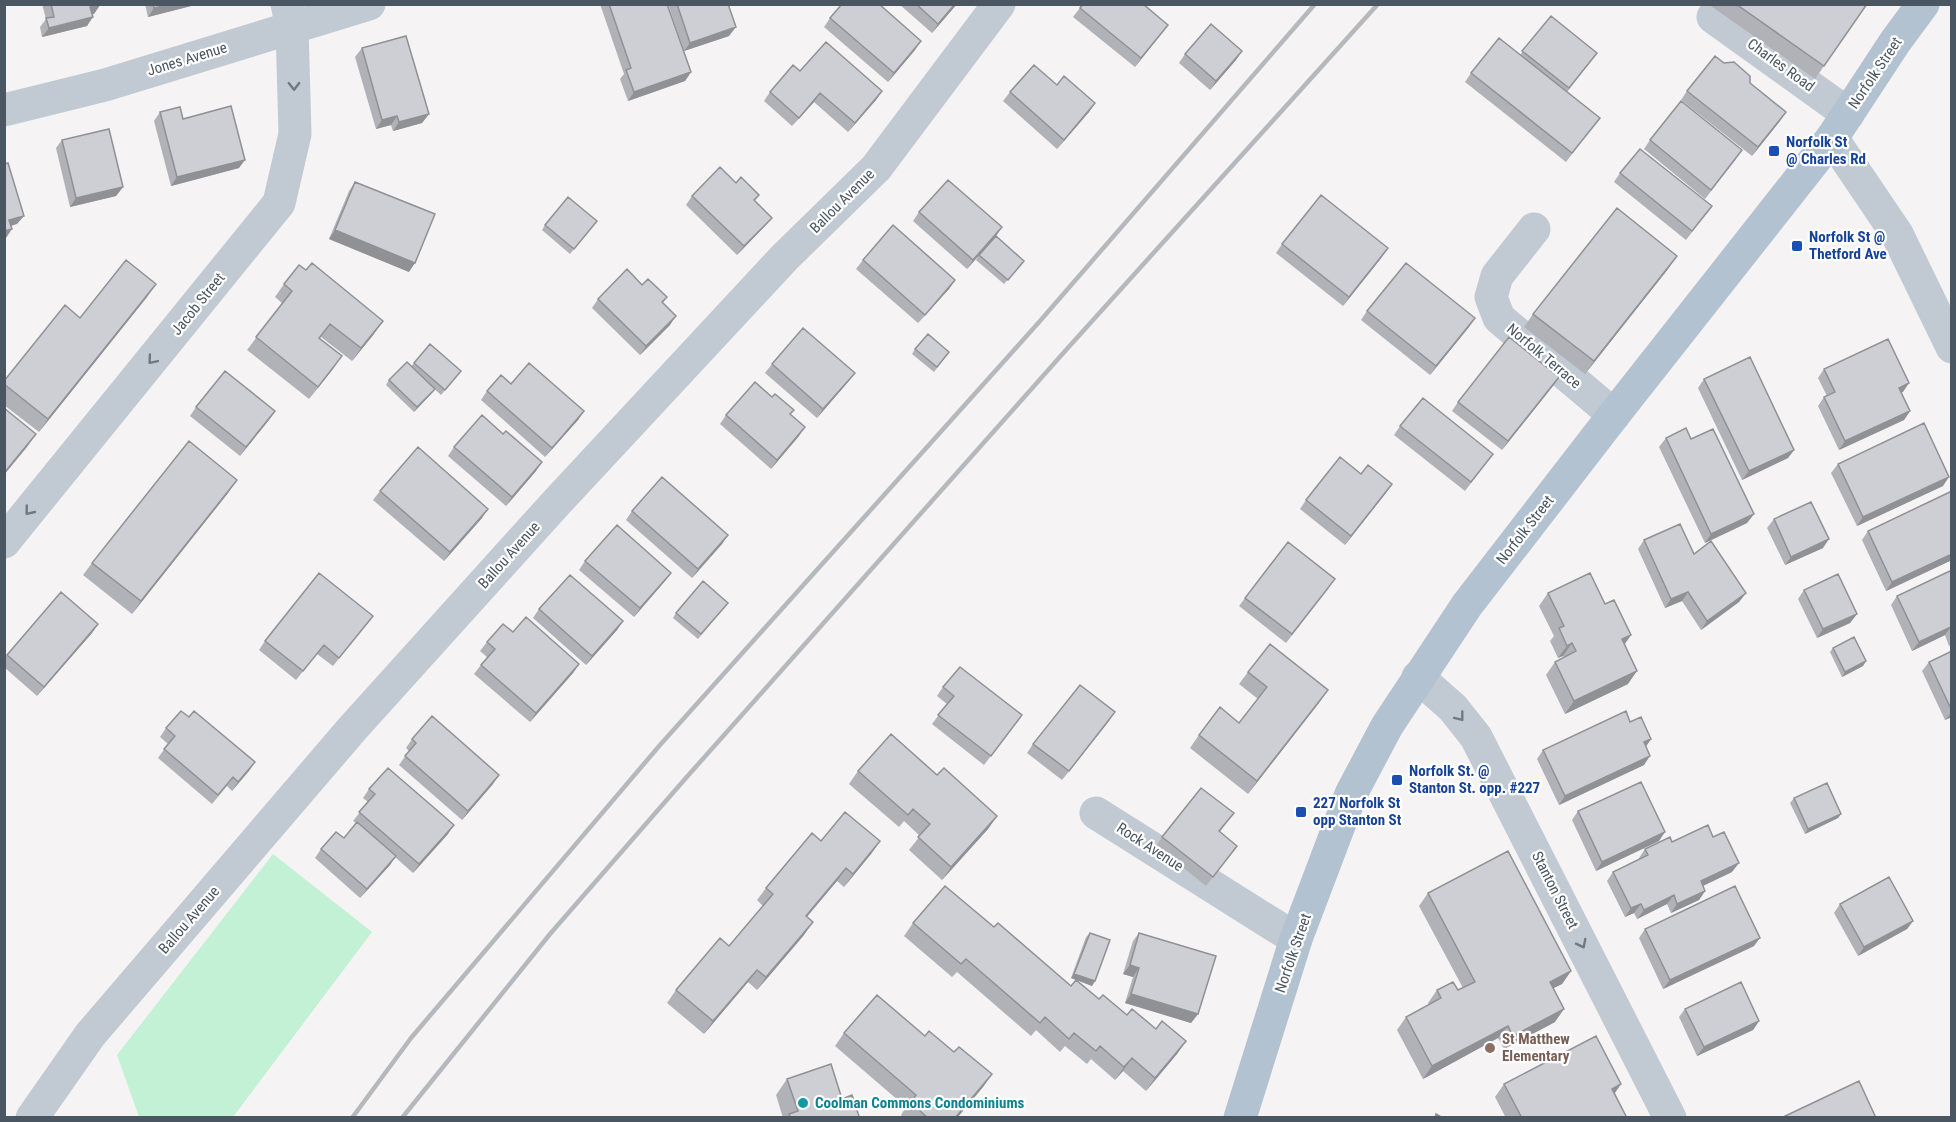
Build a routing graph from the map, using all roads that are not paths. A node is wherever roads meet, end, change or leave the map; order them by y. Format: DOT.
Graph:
graph roads {
  1 [pos="369,4"];
  2 [pos="999,4"];
  3 [pos="1923,4"];
  4 [pos="290,16"];
  5 [pos="1713,17"];
  6 [pos="4,110"];
  7 [pos="1840,126"];
  8 [pos="1534,229"];
  9 [pos="1952,347"];
  10 [pos="1614,415"];
  11 [pos="4,542"];
  12 [pos="1418,677"];
  13 [pos="1096,813"];
  14 [pos="1296,939"];
  15 [pos="32,1118"];
  16 [pos="1240,1118"];
  17 [pos="1670,1118"];
  1 -- 4 [label="street, Jones Avenue"];
  2 -- 15 [label="street, Ballou Avenue"];
  3 -- 7 [label="main road, Norfolk Street"];
  4 -- 6 [label="street, Jones Avenue"];
  4 -- 11 [label="street, Jacob Street, one-way"];
  5 -- 7 [label="street, Charles Road"];
  7 -- 9 [label="street"];
  7 -- 10 [label="main road, Norfolk Street"];
  8 -- 10 [label="street, Norfolk Terrace"];
  10 -- 12 [label="main road, Norfolk Street"];
  12 -- 14 [label="main road, Norfolk Street"];
  12 -- 17 [label="street, Stanton Street, one-way"];
  13 -- 14 [label="street, Rock Avenue"];
  14 -- 16 [label="main road, Norfolk Street"];
}
